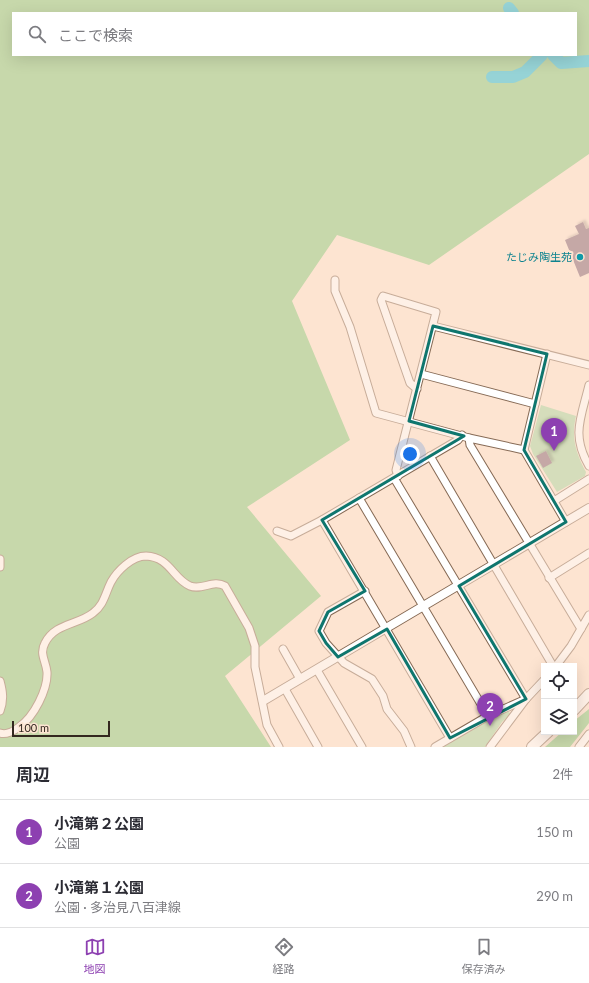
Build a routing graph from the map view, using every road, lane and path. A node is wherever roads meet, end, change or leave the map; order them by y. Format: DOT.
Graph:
graph roads {
  1 [pos="335,280"];
  2 [pos="433,326"];
  3 [pos="548,354"];
  4 [pos="589,365"];
  5 [pos="421,374"];
  6 [pos="589,385"];
  7 [pos="417,389"];
  8 [pos="535,404"];
  9 [pos="409,421"];
  10 [pos="462,435"];
  11 [pos="469,438"];
  12 [pos="524,450"];
  13 [pos="430,456"];
  14 [pos="589,466"];
  15 [pos="396,477"];
  16 [pos="589,480"];
  17 [pos="359,498"];
  18 [pos="554,501"];
  19 [pos="589,508"];
  20 [pos="322,520"];
  21 [pos="566,522"];
  22 [pos="277,531"];
  23 [pos="529,544"];
  24 [pos="589,553"];
  25 [pos="0,559"];
  26 [pos="494,565"];
  27 [pos="0,568"];
  28 [pos="549,578"];
  29 [pos="459,586"];
  30 [pos="365,591"];
  31 [pos="424,607"];
  32 [pos="589,615"];
  33 [pos="387,629"];
  34 [pos="581,629"];
  35 [pos="283,649"];
  36 [pos="338,657"];
  37 [pos="553,663"];
  38 [pos="557,663"];
  39 [pos="317,670"];
  40 [pos="300,679"];
  41 [pos="0,681"];
  42 [pos="541,683"];
  43 [pos="284,688"];
  44 [pos="589,694"];
  45 [pos="526,699"];
  46 [pos="263,700"];
  47 [pos="577,707"];
  48 [pos="0,711"];
  49 [pos="488,716"];
  50 [pos="0,733"];
  51 [pos="589,734"];
  52 [pos="545,735"];
  53 [pos="450,738"];
  54 [pos="279,747"];
  55 [pos="318,747"];
  56 [pos="362,747"];
  57 [pos="411,747"];
  58 [pos="435,747"];
  59 [pos="490,747"];
  60 [pos="532,747"];
  61 [pos="579,747"];
  1 -- 9 [label="street"];
  2 -- 3 [label="street"];
  2 -- 5 [label="street"];
  2 -- 7 [label="street"];
  3 -- 4 [label="street"];
  3 -- 8 [label="street"];
  5 -- 7 [label="street"];
  5 -- 8 [label="street"];
  6 -- 14 [label="street"];
  7 -- 9 [label="street"];
  8 -- 12 [label="street"];
  9 -- 10 [label="street"];
  9 -- 15 [label="street"];
  10 -- 11 [label="street"];
  10 -- 13 [label="street"];
  11 -- 12 [label="street"];
  11 -- 23 [label="street"];
  12 -- 18 [label="street"];
  13 -- 15 [label="street"];
  13 -- 26 [label="street"];
  15 -- 17 [label="street"];
  15 -- 29 [label="street"];
  16 -- 18 [label="street"];
  17 -- 20 [label="street"];
  17 -- 31 [label="street"];
  18 -- 21 [label="street"];
  19 -- 21 [label="street"];
  20 -- 22 [label="street"];
  20 -- 30 [label="street"];
  21 -- 23 [label="street"];
  23 -- 26 [label="street"];
  23 -- 28 [label="street"];
  24 -- 28 [label="street"];
  25 -- 27 [label="street"];
  26 -- 29 [label="street"];
  26 -- 37 [label="street"];
  28 -- 34 [label="street"];
  29 -- 31 [label="street"];
  29 -- 45 [label="street"];
  30 -- 33 [label="street"];
  30 -- 36 [label="street"];
  31 -- 33 [label="street"];
  31 -- 49 [label="street"];
  32 -- 34 [label="street"];
  33 -- 36 [label="street"];
  33 -- 53 [label="street"];
  34 -- 38 [label="street"];
  35 -- 40 [label="street"];
  36 -- 39 [label="street"];
  36 -- 57 [label="street"];
  39 -- 40 [label="street"];
  39 -- 56 [label="street"];
  40 -- 43 [label="street"];
  41 -- 48 [label="street"];
  42 -- 45 [label="street"];
  43 -- 46 [label="street"];
  43 -- 55 [label="street"];
  44 -- 47 [label="main road"];
  45 -- 49 [label="street"];
  45 -- 59 [label="street"];
  46 -- 50 [label="street"];
  46 -- 54 [label="street"];
  49 -- 53 [label="street"];
  51 -- 61 [label="street"];
  52 -- 60 [label="main road"];
  53 -- 58 [label="street"];
}
